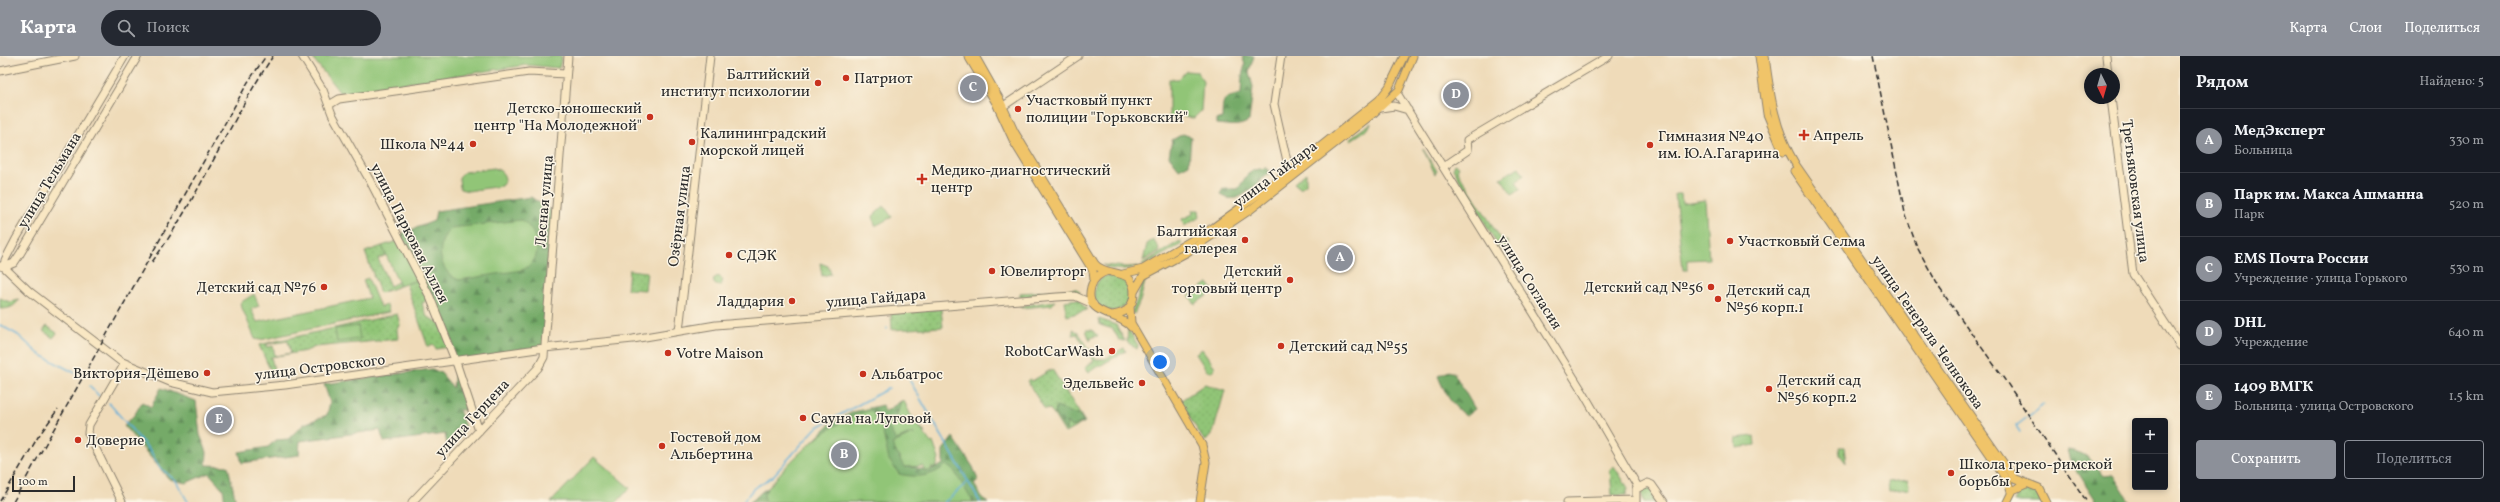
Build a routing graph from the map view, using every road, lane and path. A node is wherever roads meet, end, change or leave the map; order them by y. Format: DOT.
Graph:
graph roads {
  1 [pos="75,56"];
  2 [pos="125,56"];
  3 [pos="138,56"];
  4 [pos="302,56"];
  5 [pos="568,56"];
  6 [pos="710,56"];
  7 [pos="968,56"];
  8 [pos="975,56"];
  9 [pos="1078,56"];
  10 [pos="1281,56"];
  11 [pos="1404,56"];
  12 [pos="1413,56"];
  13 [pos="1609,56"];
  14 [pos="1759,56"];
  15 [pos="1765,56"];
  16 [pos="2106,56"];
  17 [pos="2107,68"];
  18 [pos="2,70"];
  19 [pos="566,74"];
  20 [pos="1389,87"];
  21 [pos="1397,93"];
  22 [pos="2112,104"];
  23 [pos="328,105"];
  24 [pos="1001,107"];
  25 [pos="1381,108"];
  26 [pos="1408,110"];
  27 [pos="1443,167"];
  28 [pos="1292,168"];
  29 [pos="2,267"];
  30 [pos="1108,271"];
  31 [pos="1123,274"];
  32 [pos="1093,283"];
  33 [pos="1134,292"];
  34 [pos="1075,296"];
  35 [pos="1093,304"];
  36 [pos="1130,306"];
  37 [pos="1109,315"];
  38 [pos="679,331"];
  39 [pos="1137,335"];
  40 [pos="2180,346"];
  41 [pos="544,348"];
  42 [pos="455,362"];
  43 [pos="125,363"];
  44 [pos="479,431"];
  45 [pos="2026,484"];
  46 [pos="1638,487"];
  47 [pos="2011,492"];
  48 [pos="1636,501"];
  49 [pos="122,502"];
  50 [pos="412,502"];
  51 [pos="1200,502"];
  52 [pos="1567,502"];
  53 [pos="1664,502"];
  54 [pos="2007,502"];
  55 [pos="2046,502"];
  1 -- 18 [label="main road"];
  2 -- 29 [label="main road, улица Тельмана"];
  3 -- 29 [label="main road, улица Тельмана"];
  4 -- 23 [label="main road, улица Парковая Аллея"];
  5 -- 19 [label="main road, Лесная улица"];
  6 -- 38 [label="main road, Озёрная улица"];
  7 -- 24 [label="main road"];
  8 -- 24 [label="main road"];
  9 -- 24 [label="main road"];
  10 -- 28 [label="main road"];
  11 -- 20 [label="main road, улица Гайдара"];
  12 -- 21 [label="main road, улица Гайдара"];
  13 -- 27 [label="main road"];
  14 -- 47 [label="main road, улица Генерала Челнокова"];
  15 -- 45 [label="main road, улица Генерала Челнокова"];
  16 -- 17 [label="main road"];
  19 -- 23 [label="main road"];
  19 -- 41 [label="main road, Лесная улица"];
  20 -- 21 [label="main road"];
  20 -- 28 [label="main road, улица Гайдара"];
  21 -- 25 [label="main road, улица Гайдара"];
  21 -- 26 [label="main road, улица Согласия"];
  22 -- 40 [label="main road, Третьяковская улица"];
  23 -- 42 [label="main road, улица Парковая Аллея"];
  24 -- 30 [label="main road"];
  24 -- 32 [label="main road"];
  25 -- 26 [label="main road"];
  25 -- 33 [label="main road, улица Гайдара"];
  26 -- 27 [label="main road, улица Согласия"];
  27 -- 46 [label="main road, улица Согласия"];
  28 -- 31 [label="main road, улица Гайдара"];
  29 -- 43 [label="main road, улица Островского"];
  30 -- 31 [label="main road"];
  30 -- 32 [label="main road"];
  31 -- 33 [label="main road"];
  32 -- 34 [label="main road, улица Гайдара"];
  32 -- 35 [label="main road"];
  33 -- 36 [label="main road"];
  34 -- 35 [label="main road, улица Гайдара"];
  34 -- 38 [label="main road, улица Гайдара"];
  35 -- 37 [label="main road"];
  36 -- 37 [label="main road"];
  36 -- 39 [label="main road"];
  37 -- 39 [label="main road"];
  38 -- 41 [label="main road, улица Островского"];
  39 -- 51 [label="main road"];
  41 -- 42 [label="main road, улица Островского"];
  41 -- 44 [label="main road, улица Герцена"];
  42 -- 43 [label="main road, улица Островского"];
  42 -- 44 [label="main road, улица Парковая Аллея"];
  43 -- 49 [label="main road"];
  44 -- 50 [label="main road, улица Герцена"];
  45 -- 47 [label="main road"];
  45 -- 55 [label="main road, улица Генерала Челнокова"];
  46 -- 48 [label="main road"];
  46 -- 53 [label="main road"];
  47 -- 54 [label="main road"];
  48 -- 52 [label="main road"];
}
